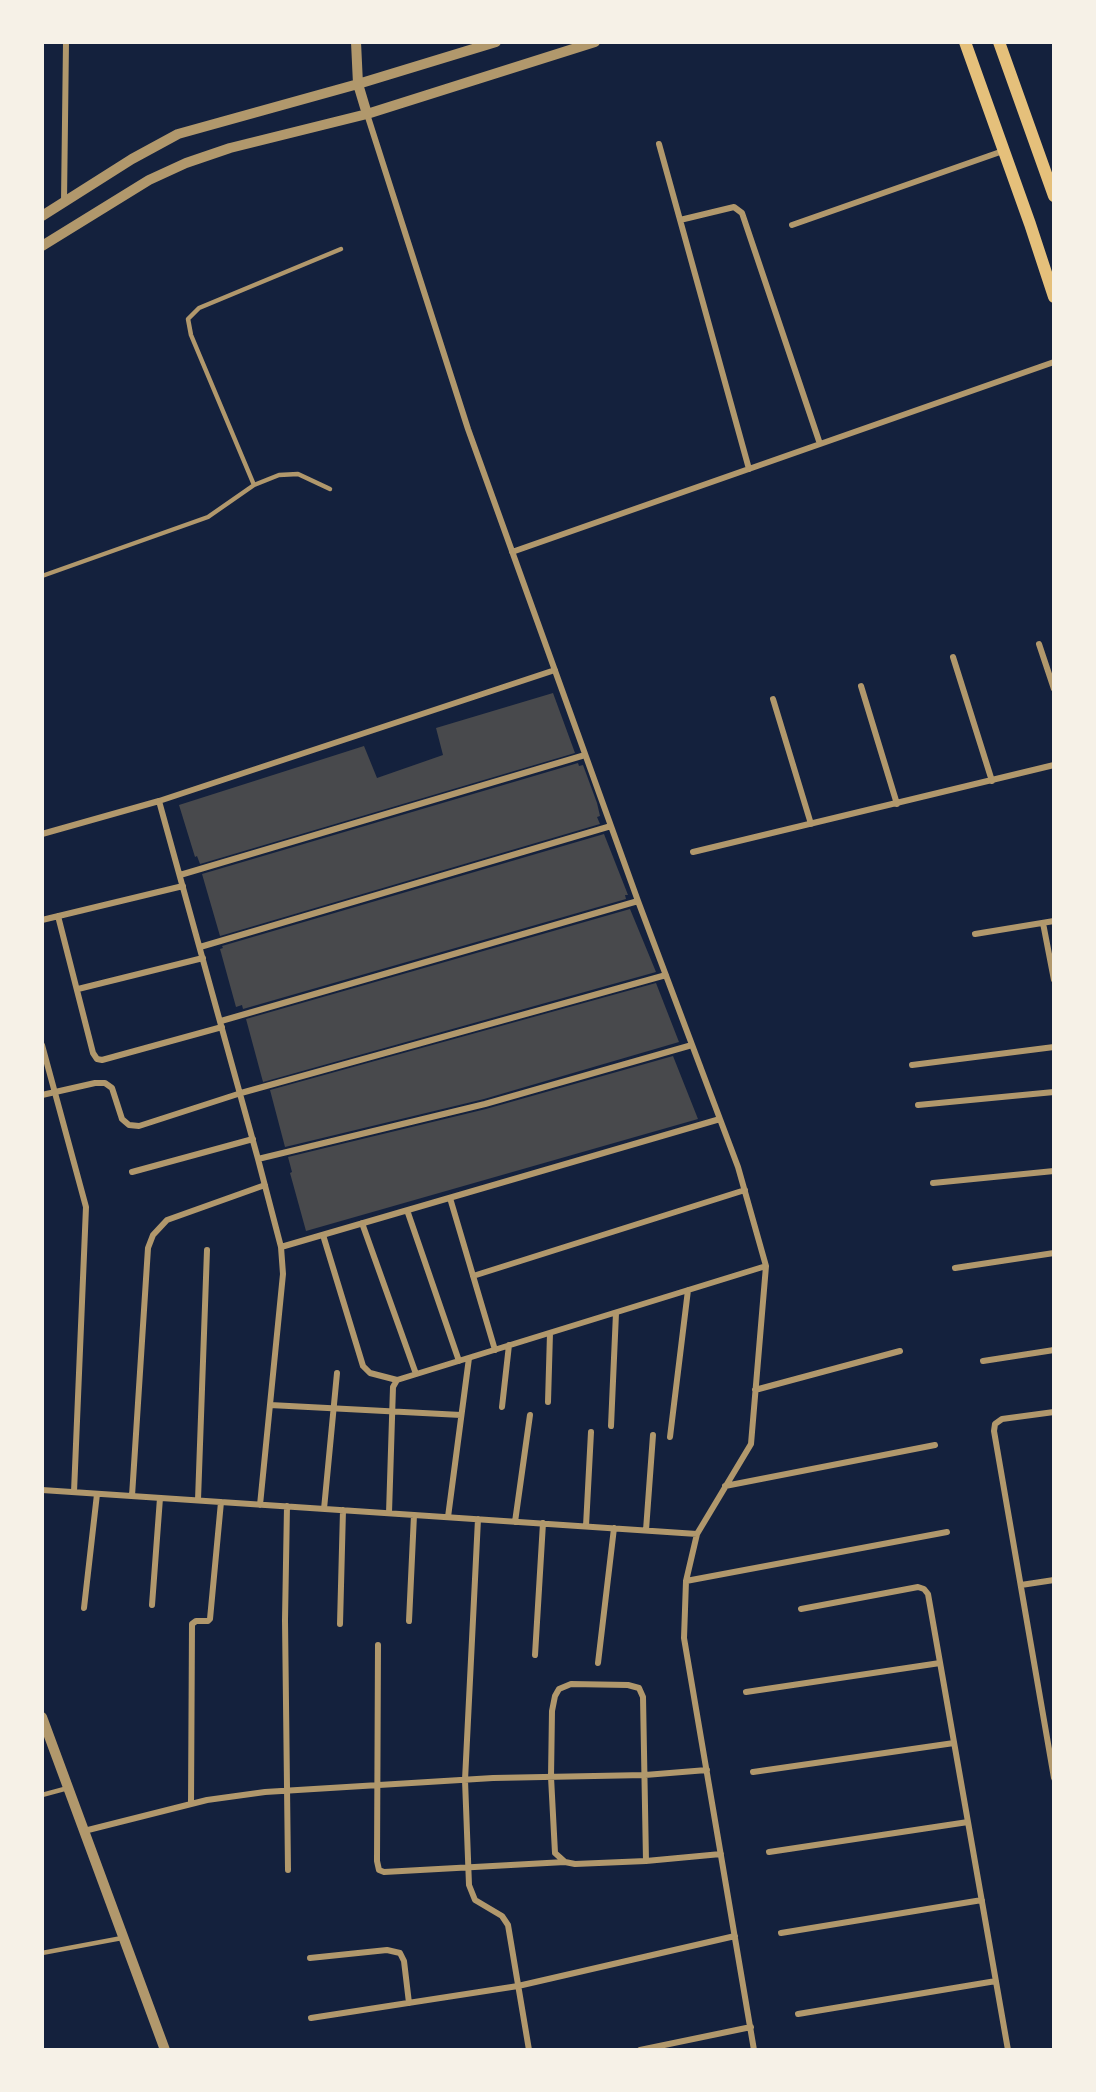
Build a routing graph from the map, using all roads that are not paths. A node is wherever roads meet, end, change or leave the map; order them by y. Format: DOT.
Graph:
graph roads {
  1 [pos="66,42"];
  2 [pos="356,42"];
  3 [pos="496,42"];
  4 [pos="595,42"];
  5 [pos="965,42"];
  6 [pos="999,42"];
  7 [pos="358,84"];
  8 [pos="367,114"];
  9 [pos="659,144"];
  10 [pos="1004,151"];
  11 [pos="1054,196"];
  12 [pos="64,201"];
  13 [pos="42,216"];
  14 [pos="681,220"];
  15 [pos="792,225"];
  16 [pos="42,246"];
  17 [pos="341,249"];
  18 [pos="1054,297"];
  19 [pos="1054,362"];
  20 [pos="820,444"];
  21 [pos="749,469"];
  22 [pos="254,485"];
  23 [pos="330,489"];
  24 [pos="512,552"];
  25 [pos="42,576"];
  26 [pos="1040,644"];
  27 [pos="953,657"];
  28 [pos="555,670"];
  29 [pos="861,686"];
  30 [pos="1054,689"];
  31 [pos="773,699"];
  32 [pos="585,755"];
  33 [pos="1054,765"];
  34 [pos="992,781"];
  35 [pos="159,801"];
  36 [pos="897,804"];
  37 [pos="811,824"];
  38 [pos="611,826"];
  39 [pos="42,834"];
  40 [pos="693,852"];
  41 [pos="180,875"];
  42 [pos="183,886"];
  43 [pos="638,901"];
  44 [pos="58,916"];
  45 [pos="42,920"];
  46 [pos="1054,921"];
  47 [pos="1043,923"];
  48 [pos="975,934"];
  49 [pos="200,947"];
  50 [pos="203,958"];
  51 [pos="666,975"];
  52 [pos="1054,980"];
  53 [pos="78,989"];
  54 [pos="221,1024"];
  55 [pos="42,1045"];
  56 [pos="692,1045"];
  57 [pos="1054,1047"];
  58 [pos="912,1065"];
  59 [pos="1054,1092"];
  60 [pos="54,1093"];
  61 [pos="241,1093"];
  62 [pos="42,1095"];
  63 [pos="918,1105"];
  64 [pos="720,1119"];
  65 [pos="254,1139"];
  66 [pos="258,1159"];
  67 [pos="1054,1170"];
  68 [pos="132,1172"];
  69 [pos="933,1183"];
  70 [pos="265,1185"];
  71 [pos="745,1190"];
  72 [pos="450,1198"];
  73 [pos="407,1210"];
  74 [pos="362,1223"];
  75 [pos="323,1235"];
  76 [pos="281,1247"];
  77 [pos="207,1250"];
  78 [pos="1054,1253"];
  79 [pos="766,1266"];
  80 [pos="955,1268"];
  81 [pos="473,1276"];
  82 [pos="688,1290"];
  83 [pos="616,1312"];
  84 [pos="550,1333"];
  85 [pos="509,1345"];
  86 [pos="495,1350"];
  87 [pos="1054,1350"];
  88 [pos="900,1351"];
  89 [pos="469,1358"];
  90 [pos="459,1361"];
  91 [pos="983,1361"];
  92 [pos="337,1373"];
  93 [pos="416,1374"];
  94 [pos="397,1380"];
  95 [pos="755,1390"];
  96 [pos="548,1402"];
  97 [pos="270,1405"];
  98 [pos="502,1407"];
  99 [pos="334,1408"];
  100 [pos="392,1411"];
  101 [pos="1054,1412"];
  102 [pos="461,1415"];
  103 [pos="530,1415"];
  104 [pos="611,1426"];
  105 [pos="591,1432"];
  106 [pos="653,1435"];
  107 [pos="670,1437"];
  108 [pos="934,1445"];
  109 [pos="726,1486"];
  110 [pos="42,1490"];
  111 [pos="74,1492"];
  112 [pos="97,1494"];
  113 [pos="132,1496"];
  114 [pos="160,1498"];
  115 [pos="198,1500"];
  116 [pos="220,1502"];
  117 [pos="260,1505"];
  118 [pos="287,1506"];
  119 [pos="324,1509"];
  120 [pos="343,1510"];
  121 [pos="388,1513"];
  122 [pos="414,1515"];
  123 [pos="448,1517"];
  124 [pos="478,1519"];
  125 [pos="515,1522"];
  126 [pos="543,1523"];
  127 [pos="586,1526"];
  128 [pos="614,1528"];
  129 [pos="646,1530"];
  130 [pos="947,1532"];
  131 [pos="697,1534"];
  132 [pos="1054,1580"];
  133 [pos="686,1581"];
  134 [pos="1021,1584"];
  135 [pos="152,1605"];
  136 [pos="84,1608"];
  137 [pos="801,1609"];
  138 [pos="409,1622"];
  139 [pos="340,1624"];
  140 [pos="378,1645"];
  141 [pos="535,1655"];
  142 [pos="598,1663"];
  143 [pos="940,1663"];
  144 [pos="746,1692"];
  145 [pos="42,1717"];
  146 [pos="954,1743"];
  147 [pos="707,1770"];
  148 [pos="753,1772"];
  149 [pos="645,1775"];
  150 [pos="551,1777"];
  151 [pos="1054,1778"];
  152 [pos="465,1780"];
  153 [pos="376,1785"];
  154 [pos="68,1788"];
  155 [pos="287,1790"];
  156 [pos="42,1795"];
  157 [pos="191,1804"];
  158 [pos="968,1822"];
  159 [pos="84,1831"];
  160 [pos="769,1852"];
  161 [pos="721,1854"];
  162 [pos="646,1861"];
  163 [pos="564,1862"];
  164 [pos="468,1868"];
  165 [pos="288,1870"];
  166 [pos="982,1900"];
  167 [pos="781,1933"];
  168 [pos="735,1936"];
  169 [pos="124,1938"];
  170 [pos="42,1953"];
  171 [pos="310,1958"];
  172 [pos="996,1981"];
  173 [pos="518,1986"];
  174 [pos="409,2003"];
  175 [pos="798,2014"];
  176 [pos="311,2018"];
  177 [pos="751,2027"];
  178 [pos="165,2050"];
  179 [pos="529,2050"];
  180 [pos="640,2050"];
  181 [pos="754,2050"];
  182 [pos="1008,2050"];
  1 -- 12 [label="street"];
  2 -- 7 [label="street"];
  3 -- 7 [label="street"];
  4 -- 8 [label="street"];
  5 -- 10 [label="main road"];
  6 -- 11 [label="main road"];
  7 -- 8 [label="street"];
  7 -- 12 [label="street"];
  8 -- 16 [label="street"];
  8 -- 24 [label="street"];
  9 -- 14 [label="street"];
  10 -- 15 [label="street"];
  10 -- 18 [label="main road"];
  12 -- 13 [label="street"];
  14 -- 20 [label="street"];
  14 -- 21 [label="street"];
  17 -- 22 [label="lane"];
  19 -- 20 [label="street"];
  20 -- 21 [label="street"];
  21 -- 24 [label="street"];
  22 -- 23 [label="lane"];
  22 -- 25 [label="lane"];
  24 -- 28 [label="street"];
  26 -- 30 [label="street"];
  27 -- 34 [label="street"];
  28 -- 32 [label="street"];
  28 -- 35 [label="street"];
  29 -- 36 [label="street"];
  31 -- 37 [label="street"];
  32 -- 38 [label="street"];
  32 -- 41 [label="street"];
  33 -- 34 [label="street"];
  34 -- 36 [label="street"];
  35 -- 39 [label="street"];
  35 -- 41 [label="street"];
  36 -- 37 [label="street"];
  37 -- 40 [label="street"];
  38 -- 43 [label="street"];
  38 -- 49 [label="street"];
  41 -- 42 [label="street"];
  42 -- 44 [label="street"];
  42 -- 49 [label="street"];
  43 -- 51 [label="street"];
  43 -- 54 [label="street"];
  44 -- 45 [label="street"];
  44 -- 53 [label="street"];
  46 -- 47 [label="street"];
  47 -- 48 [label="street"];
  47 -- 52 [label="street"];
  49 -- 50 [label="street"];
  50 -- 53 [label="street"];
  50 -- 54 [label="street"];
  51 -- 56 [label="street"];
  51 -- 61 [label="street"];
  53 -- 54 [label="street"];
  54 -- 61 [label="street"];
  55 -- 60 [label="street"];
  56 -- 64 [label="street"];
  56 -- 66 [label="street"];
  57 -- 58 [label="street"];
  59 -- 63 [label="street"];
  60 -- 61 [label="street"];
  60 -- 62 [label="street"];
  60 -- 111 [label="street"];
  61 -- 65 [label="street"];
  64 -- 71 [label="street"];
  64 -- 72 [label="street"];
  65 -- 66 [label="street"];
  65 -- 68 [label="street"];
  66 -- 70 [label="street"];
  67 -- 69 [label="street"];
  70 -- 76 [label="street"];
  70 -- 113 [label="street"];
  71 -- 79 [label="street"];
  71 -- 81 [label="street"];
  72 -- 73 [label="street"];
  72 -- 81 [label="street"];
  73 -- 74 [label="street"];
  73 -- 90 [label="street"];
  74 -- 75 [label="street"];
  74 -- 93 [label="street"];
  75 -- 76 [label="street"];
  75 -- 94 [label="street"];
  76 -- 97 [label="street"];
  77 -- 115 [label="street"];
  78 -- 80 [label="street"];
  79 -- 82 [label="street"];
  79 -- 95 [label="street"];
  81 -- 86 [label="street"];
  82 -- 83 [label="street"];
  82 -- 107 [label="street"];
  83 -- 84 [label="street"];
  83 -- 104 [label="street"];
  84 -- 85 [label="street"];
  84 -- 96 [label="street"];
  85 -- 86 [label="street"];
  85 -- 98 [label="street"];
  86 -- 89 [label="street"];
  87 -- 91 [label="street"];
  88 -- 95 [label="street"];
  89 -- 90 [label="street"];
  89 -- 102 [label="street"];
  90 -- 93 [label="street"];
  92 -- 99 [label="street"];
  93 -- 94 [label="street"];
  94 -- 100 [label="street"];
  95 -- 109 [label="street"];
  97 -- 99 [label="street"];
  97 -- 117 [label="street"];
  99 -- 100 [label="street"];
  99 -- 119 [label="street"];
  100 -- 102 [label="street"];
  100 -- 121 [label="street"];
  101 -- 134 [label="street"];
  102 -- 123 [label="street"];
  103 -- 125 [label="street"];
  105 -- 127 [label="street"];
  106 -- 129 [label="street"];
  108 -- 109 [label="street"];
  109 -- 131 [label="street"];
  110 -- 111 [label="street"];
  111 -- 112 [label="street"];
  112 -- 113 [label="street"];
  112 -- 136 [label="street"];
  113 -- 114 [label="street"];
  114 -- 115 [label="street"];
  114 -- 135 [label="street"];
  115 -- 116 [label="street"];
  116 -- 117 [label="street"];
  116 -- 157 [label="street"];
  117 -- 118 [label="street"];
  118 -- 119 [label="street"];
  118 -- 155 [label="street"];
  119 -- 120 [label="street"];
  120 -- 121 [label="street"];
  120 -- 139 [label="street"];
  121 -- 122 [label="street"];
  122 -- 123 [label="street"];
  122 -- 138 [label="street"];
  123 -- 124 [label="street"];
  124 -- 125 [label="street"];
  124 -- 152 [label="street"];
  125 -- 126 [label="street"];
  126 -- 127 [label="street"];
  126 -- 141 [label="street"];
  127 -- 128 [label="street"];
  128 -- 129 [label="street"];
  128 -- 142 [label="street"];
  129 -- 131 [label="street"];
  130 -- 133 [label="street"];
  131 -- 133 [label="street"];
  132 -- 134 [label="street"];
  133 -- 147 [label="street"];
  134 -- 151 [label="street"];
  137 -- 143 [label="street"];
  140 -- 153 [label="street"];
  143 -- 144 [label="street"];
  143 -- 146 [label="street"];
  145 -- 154 [label="street"];
  146 -- 148 [label="street"];
  146 -- 158 [label="street"];
  147 -- 149 [label="street"];
  147 -- 161 [label="street"];
  149 -- 150 [label="street"];
  149 -- 150 [label="street"];
  149 -- 162 [label="street"];
  150 -- 152 [label="street"];
  150 -- 163 [label="street"];
  152 -- 153 [label="street"];
  152 -- 164 [label="street"];
  153 -- 155 [label="street"];
  153 -- 164 [label="street"];
  154 -- 156 [label="lane"];
  154 -- 159 [label="street"];
  155 -- 157 [label="street"];
  155 -- 165 [label="street"];
  157 -- 159 [label="street"];
  158 -- 160 [label="street"];
  158 -- 166 [label="street"];
  159 -- 169 [label="street"];
  161 -- 162 [label="street"];
  161 -- 168 [label="street"];
  162 -- 163 [label="street"];
  163 -- 164 [label="street"];
  164 -- 173 [label="street"];
  166 -- 167 [label="street"];
  166 -- 172 [label="street"];
  168 -- 173 [label="street"];
  168 -- 177 [label="street"];
  169 -- 170 [label="lane"];
  169 -- 178 [label="street"];
  171 -- 174 [label="street"];
  172 -- 175 [label="street"];
  172 -- 182 [label="street"];
  173 -- 174 [label="street"];
  173 -- 179 [label="street"];
  174 -- 176 [label="street"];
  177 -- 180 [label="street"];
  177 -- 181 [label="street"];
}
